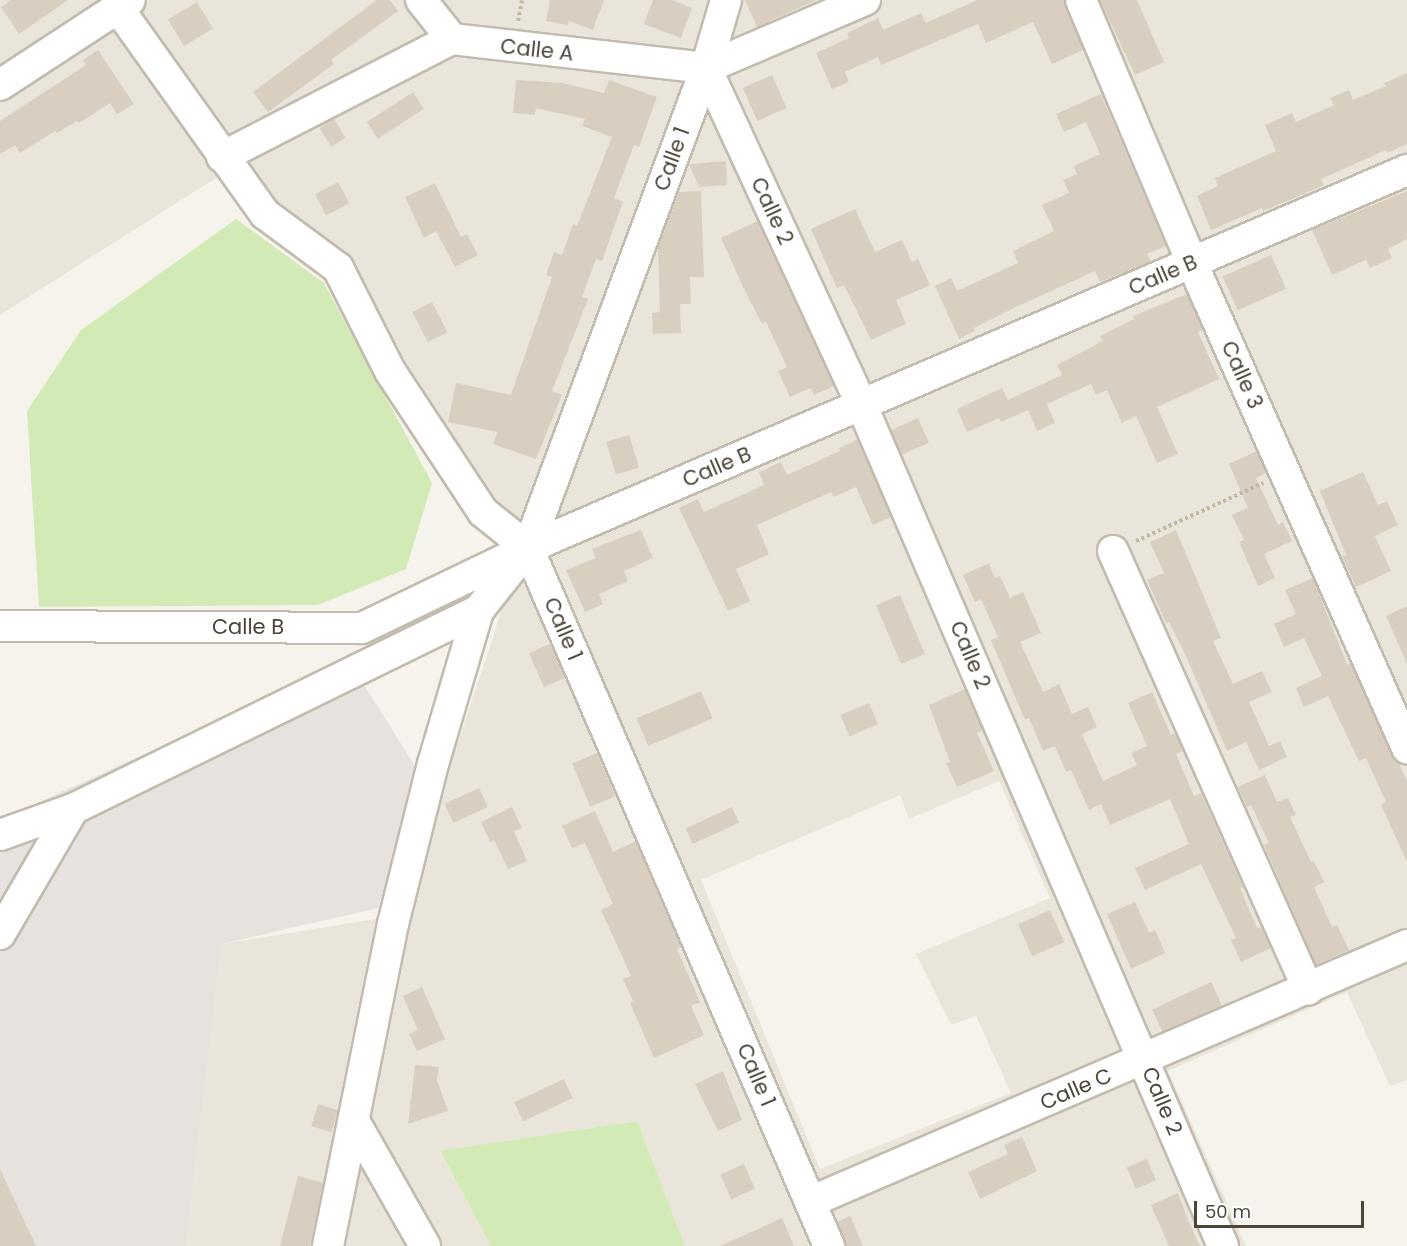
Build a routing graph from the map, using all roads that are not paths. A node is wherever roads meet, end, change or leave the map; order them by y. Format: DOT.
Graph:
graph roads {
  1 [pos="421,0"];
  2 [pos="726,0"];
  3 [pos="865,0"];
  4 [pos="1081,0"];
  5 [pos="124,4"];
  6 [pos="452,39"];
  7 [pos="706,68"];
  8 [pos="0,85"];
  9 [pos="222,157"];
  10 [pos="1407,170"];
  11 [pos="1192,263"];
  12 [pos="862,406"];
  13 [pos="528,548"];
  14 [pos="1113,551"];
  15 [pos="478,611"];
  16 [pos="0,627"];
  17 [pos="1407,748"];
  18 [pos="73,809"];
  19 [pos="0,835"];
  20 [pos="0,934"];
  21 [pos="1407,945"];
  22 [pos="1308,990"];
  23 [pos="1144,1059"];
  24 [pos="354,1121"];
  25 [pos="810,1202"];
  26 [pos="328,1246"];
  27 [pos="425,1246"];
  28 [pos="829,1246"];
  29 [pos="1223,1246"];
  1 -- 6 [label="street"];
  2 -- 7 [label="street, Calle 1"];
  3 -- 7 [label="street, Calle A"];
  4 -- 11 [label="street, Calle 3"];
  5 -- 8 [label="street"];
  5 -- 9 [label="street"];
  6 -- 7 [label="street, Calle A"];
  6 -- 9 [label="street"];
  7 -- 12 [label="street, Calle 2"];
  7 -- 13 [label="street, Calle 1"];
  9 -- 13 [label="street"];
  10 -- 11 [label="street, Calle B"];
  11 -- 12 [label="street, Calle B"];
  11 -- 17 [label="street, Calle 3"];
  12 -- 13 [label="street, Calle B"];
  12 -- 23 [label="street, Calle 2"];
  13 -- 15 [label="street"];
  13 -- 16 [label="street, Calle B"];
  13 -- 25 [label="street, Calle 1"];
  14 -- 22 [label="street"];
  15 -- 18 [label="street"];
  15 -- 24 [label="street"];
  18 -- 19 [label="street"];
  18 -- 20 [label="street"];
  21 -- 22 [label="street, Calle C"];
  22 -- 23 [label="street, Calle C"];
  23 -- 25 [label="street, Calle C"];
  23 -- 29 [label="street, Calle 2"];
  24 -- 26 [label="street"];
  24 -- 27 [label="street"];
  25 -- 28 [label="street, Calle 1"];
}
